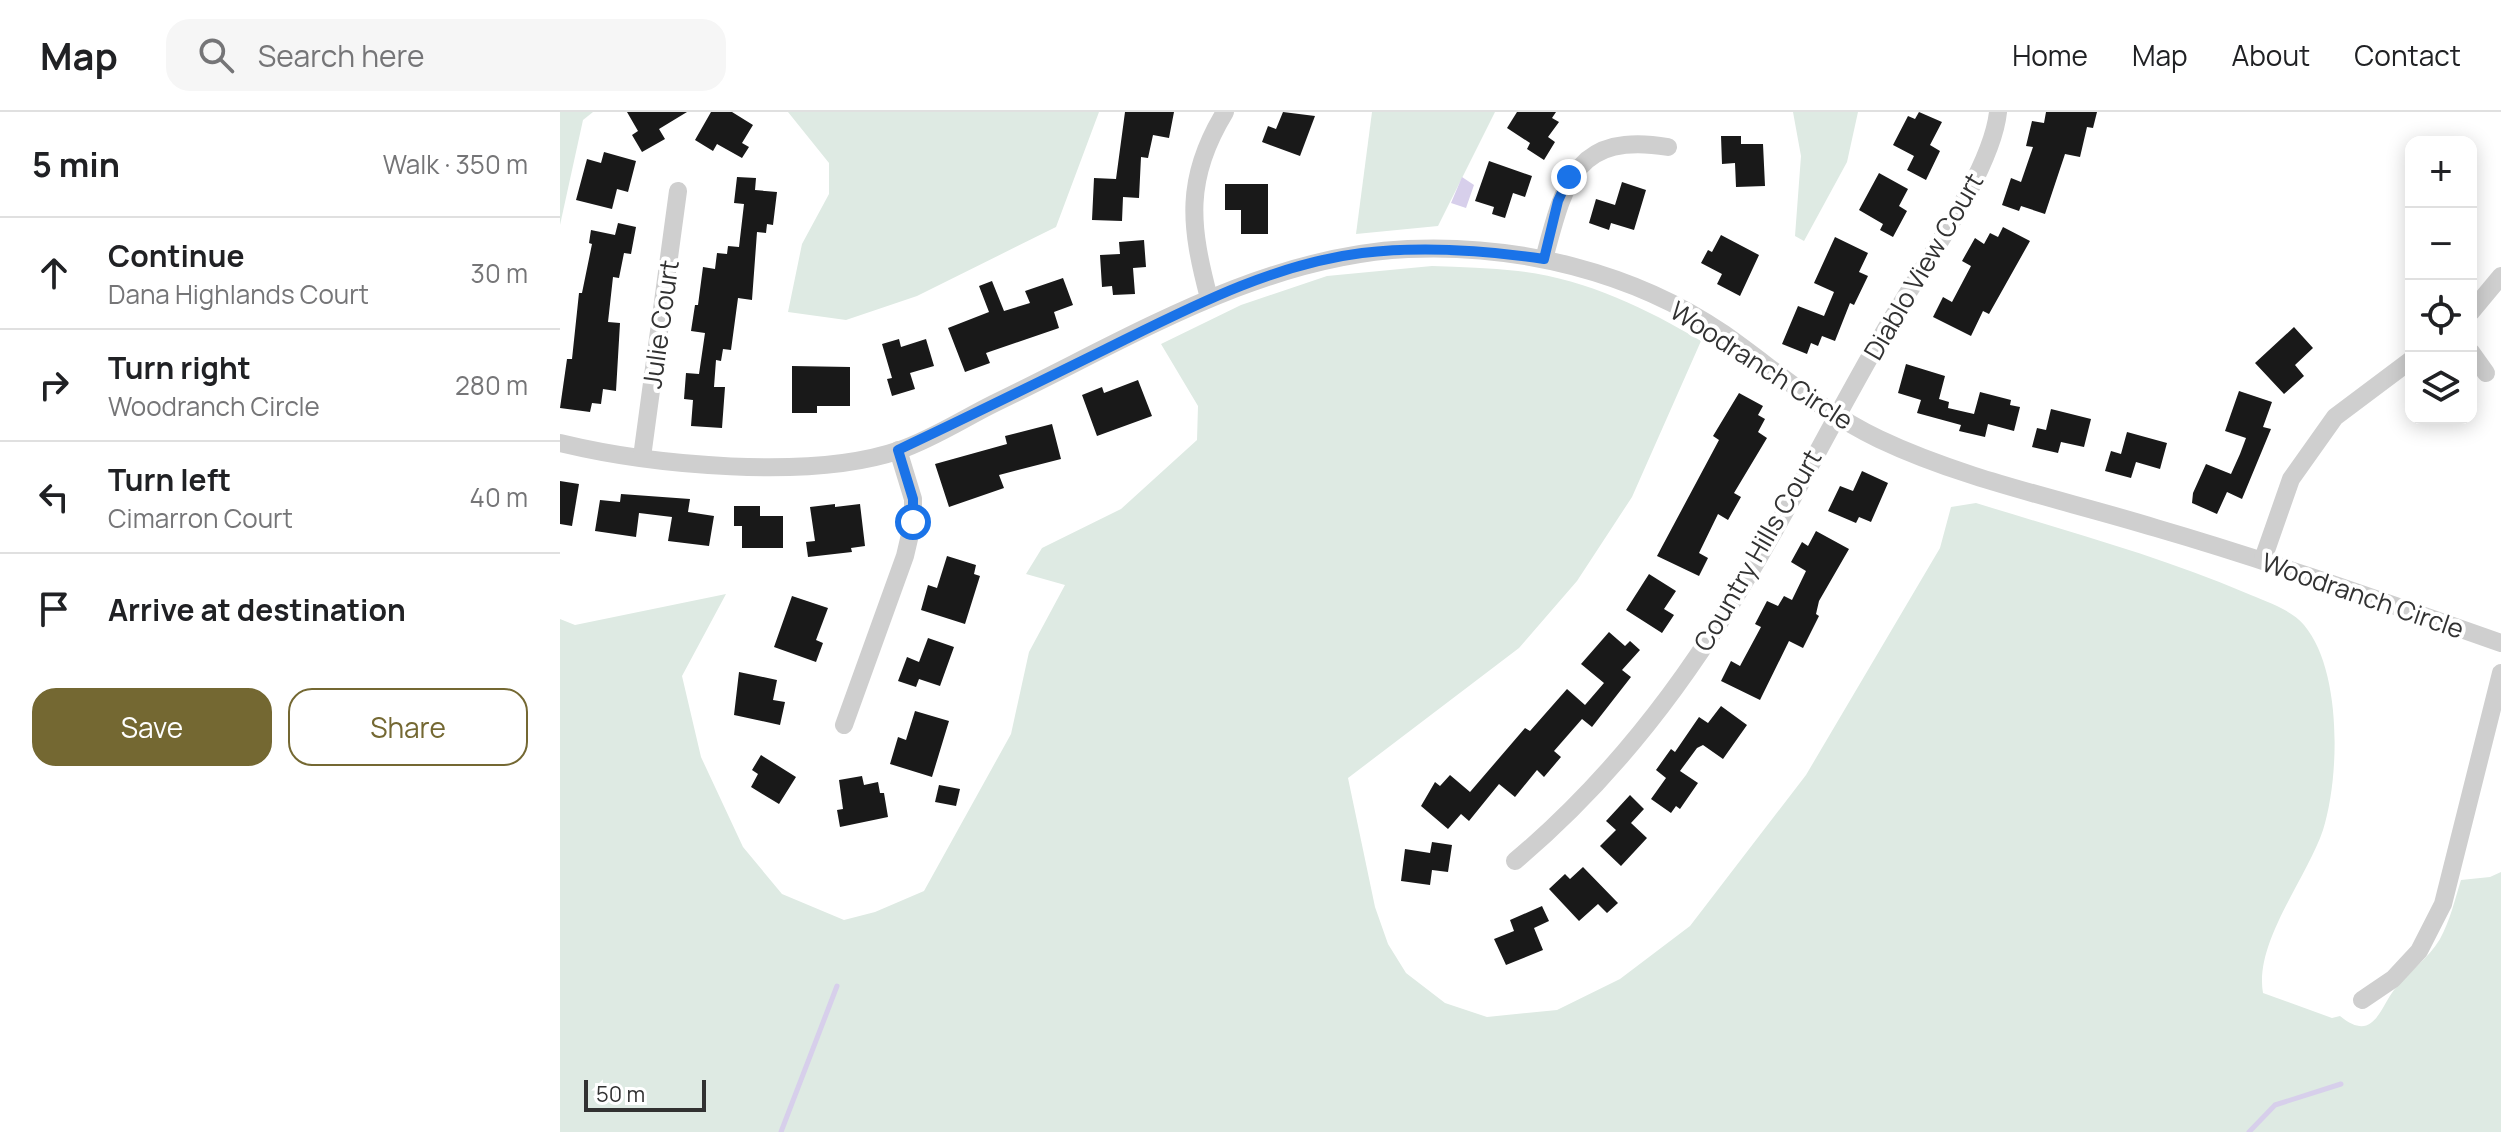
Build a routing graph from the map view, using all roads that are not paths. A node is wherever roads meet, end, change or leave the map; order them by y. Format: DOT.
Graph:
graph roads {
  1 [pos="1225,112"];
  2 [pos="1998,112"];
  3 [pos="1668,147"];
  4 [pos="678,191"];
  5 [pos="1544,259"];
  6 [pos="2501,276"];
  7 [pos="1209,298"];
  8 [pos="2477,305"];
  9 [pos="2477,360"];
  10 [pos="2405,364"];
  11 [pos="2486,373"];
  12 [pos="1835,415"];
  13 [pos="560,443"];
  14 [pos="898,450"];
  15 [pos="642,457"];
  16 [pos="2263,559"];
  17 [pos="2501,643"];
  18 [pos="2501,673"];
  19 [pos="844,725"];
  20 [pos="1515,861"];
  21 [pos="2362,1000"];
  1 -- 7 [label="street"];
  2 -- 12 [label="street, Diablo View Court"];
  3 -- 5 [label="street"];
  4 -- 15 [label="street, Julie Court"];
  5 -- 7 [label="street, Woodranch Circle"];
  5 -- 12 [label="street, Woodranch Circle"];
  6 -- 8 [label="street"];
  7 -- 14 [label="street, Woodranch Circle"];
  9 -- 11 [label="street"];
  10 -- 16 [label="street"];
  12 -- 16 [label="street, Woodranch Circle"];
  12 -- 20 [label="street, Country Hills Court"];
  13 -- 15 [label="street, Woodranch Circle"];
  14 -- 15 [label="street, Woodranch Circle"];
  14 -- 19 [label="street"];
  16 -- 17 [label="street, Woodranch Circle"];
  18 -- 21 [label="street"];
}
